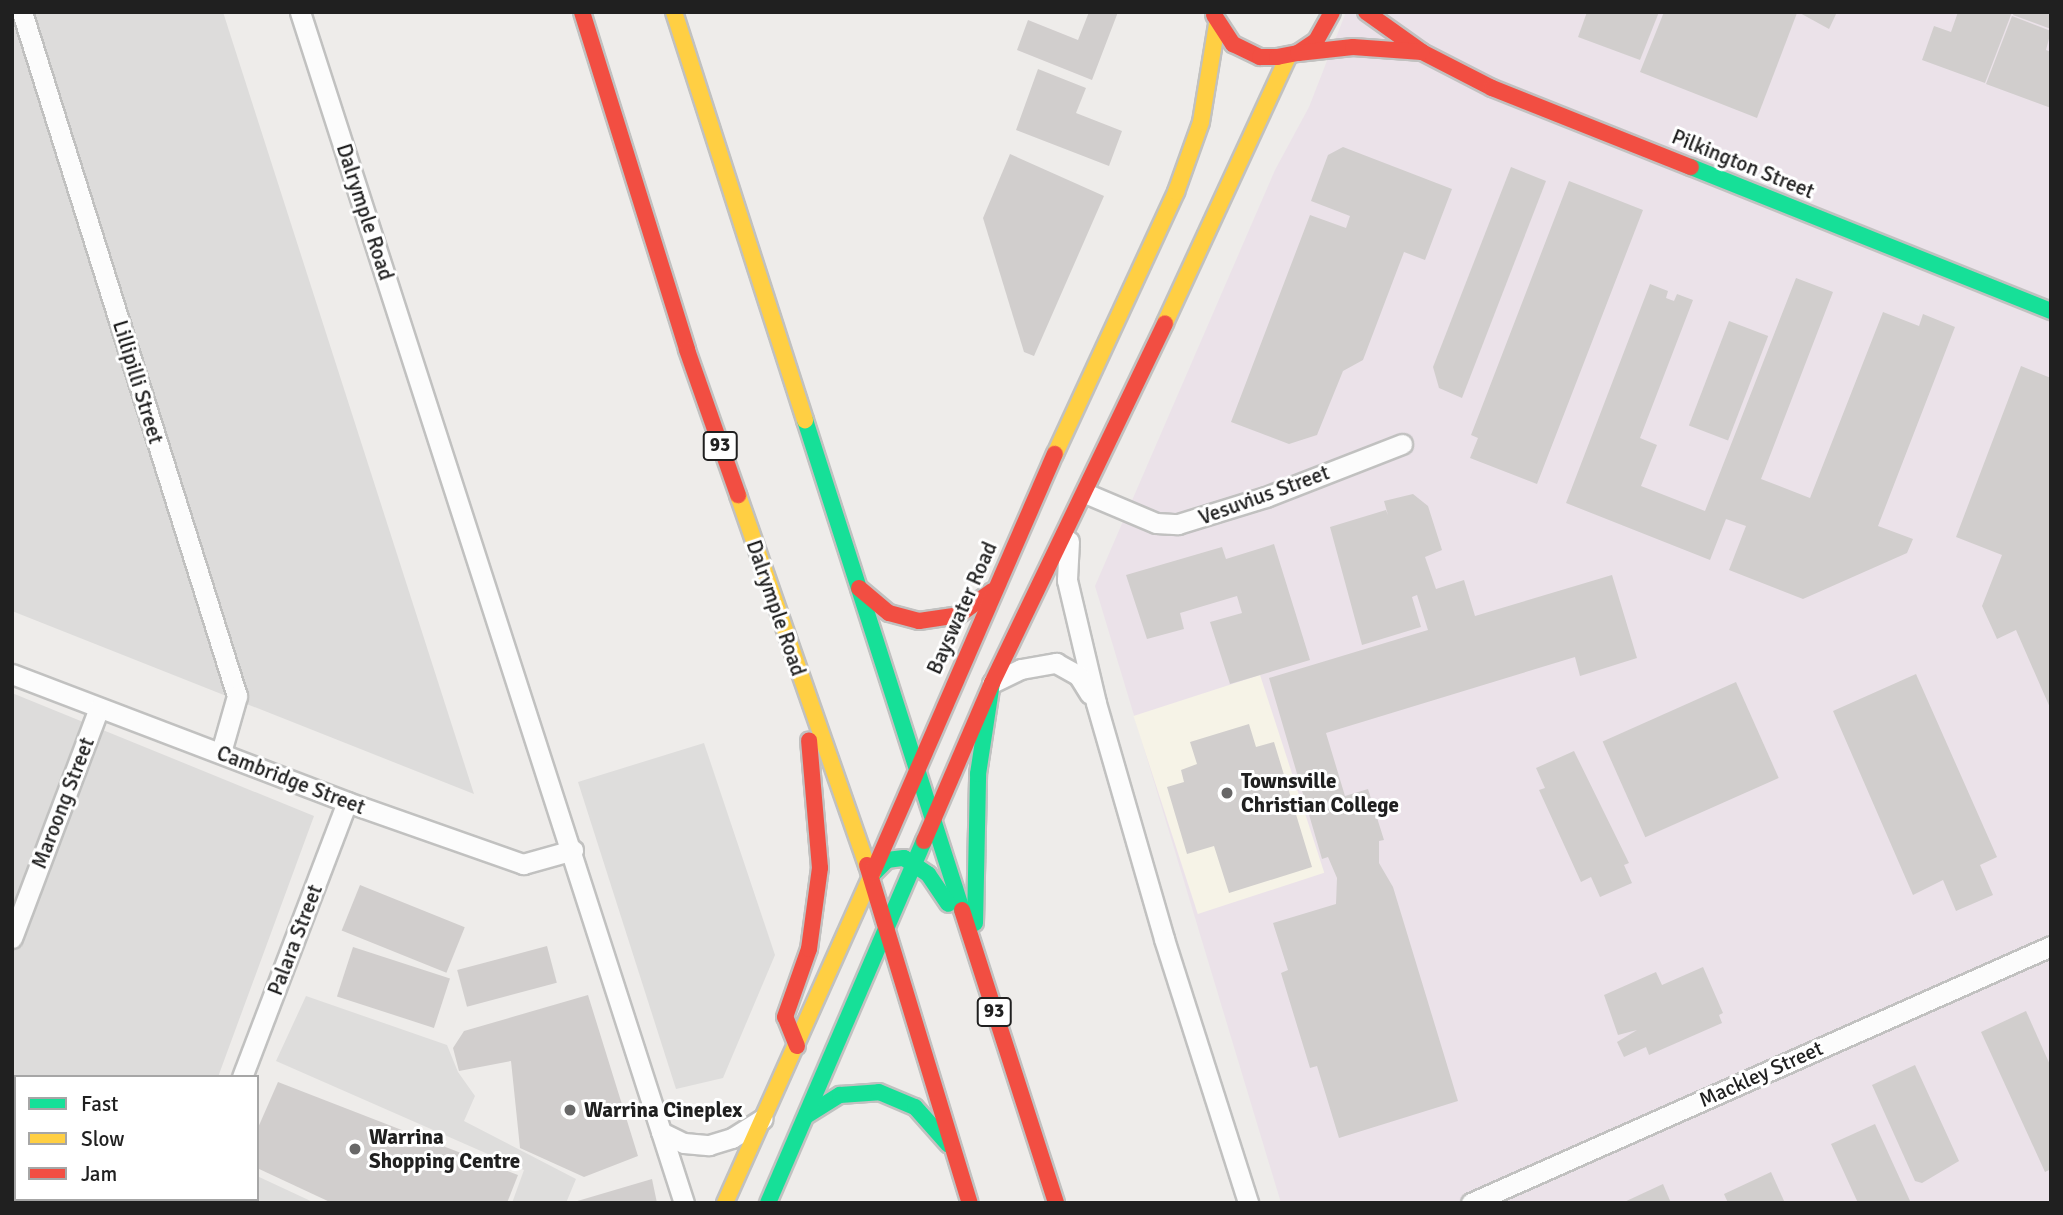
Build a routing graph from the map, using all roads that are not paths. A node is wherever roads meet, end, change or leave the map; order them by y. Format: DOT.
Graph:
graph roads {
  1 [pos="22,12"];
  2 [pos="300,12"];
  3 [pos="582,12"];
  4 [pos="674,12"];
  5 [pos="1332,12"];
  6 [pos="1366,12"];
  7 [pos="1213,16"];
  8 [pos="1422,52"];
  9 [pos="1293,55"];
  10 [pos="2051,311"];
  11 [pos="1402,444"];
  12 [pos="1085,494"];
  13 [pos="1070,528"];
  14 [pos="858,588"];
  15 [pos="992,591"];
  16 [pos="12,674"];
  17 [pos="992,683"];
  18 [pos="803,686"];
  19 [pos="1096,703"];
  20 [pos="99,708"];
  21 [pos="221,752"];
  22 [pos="915,768"];
  23 [pos="347,802"];
  24 [pos="932,822"];
  25 [pos="573,850"];
  26 [pos="915,863"];
  27 [pos="871,876"];
  28 [pos="889,931"];
  29 [pos="12,938"];
  30 [pos="2051,946"];
  31 [pos="976,959"];
  32 [pos="797,1046"];
  33 [pos="244,1075"];
  34 [pos="806,1116"];
  35 [pos="762,1119"];
  36 [pos="662,1132"];
  37 [pos="954,1148"];
  38 [pos="684,1203"];
  39 [pos="725,1203"];
  40 [pos="768,1203"];
  41 [pos="970,1203"];
  42 [pos="1056,1203"];
  43 [pos="1248,1203"];
  44 [pos="1471,1203"];
  1 -- 21 [label="street, Lillipilli Street"];
  2 -- 25 [label="street, Dalrymple Road"];
  3 -- 18 [label="main road, Dalrymple Road / 93"];
  4 -- 14 [label="main road, 93"];
  5 -- 9 [label="main road"];
  6 -- 8 [label="main road, Pilkington Street"];
  7 -- 9 [label="main road, Pilkington Street"];
  7 -- 15 [label="main road, Bayswater Road"];
  8 -- 9 [label="main road, Pilkington Street"];
  8 -- 10 [label="main road, Pilkington Street"];
  9 -- 12 [label="main road"];
  11 -- 12 [label="street, Vesuvius Street"];
  12 -- 13 [label="main road"];
  13 -- 17 [label="main road"];
  13 -- 19 [label="street"];
  14 -- 15 [label="main road"];
  14 -- 22 [label="main road, 93"];
  15 -- 22 [label="main road, Bayswater Road"];
  16 -- 20 [label="street, Cambridge Street"];
  17 -- 19 [label="street"];
  17 -- 24 [label="main road"];
  17 -- 31 [label="main road"];
  18 -- 27 [label="main road, Dalrymple Road / 93"];
  18 -- 32 [label="main road"];
  19 -- 43 [label="street"];
  20 -- 21 [label="street, Cambridge Street"];
  20 -- 29 [label="street, Maroong Street"];
  21 -- 23 [label="street, Cambridge Street"];
  22 -- 24 [label="main road, 93"];
  22 -- 27 [label="main road, Bayswater Road"];
  23 -- 25 [label="street, Cambridge Street"];
  23 -- 33 [label="street, Palara Street"];
  24 -- 26 [label="main road"];
  24 -- 31 [label="main road, 93"];
  25 -- 36 [label="street, Dalrymple Road"];
  26 -- 27 [label="main road"];
  26 -- 28 [label="main road"];
  26 -- 31 [label="main road"];
  27 -- 28 [label="main road, Dalrymple Road / 93"];
  27 -- 32 [label="main road, Bayswater Road"];
  28 -- 34 [label="main road"];
  28 -- 37 [label="main road, Dalrymple Road / 93"];
  30 -- 44 [label="street, Mackley Street"];
  31 -- 42 [label="main road, 93"];
  32 -- 35 [label="main road, Bayswater Road"];
  34 -- 37 [label="main road"];
  34 -- 40 [label="main road"];
  35 -- 36 [label="street"];
  35 -- 39 [label="main road, Bayswater Road"];
  36 -- 38 [label="street, Dalrymple Road"];
  37 -- 41 [label="main road, Dalrymple Road / 93"];
}
